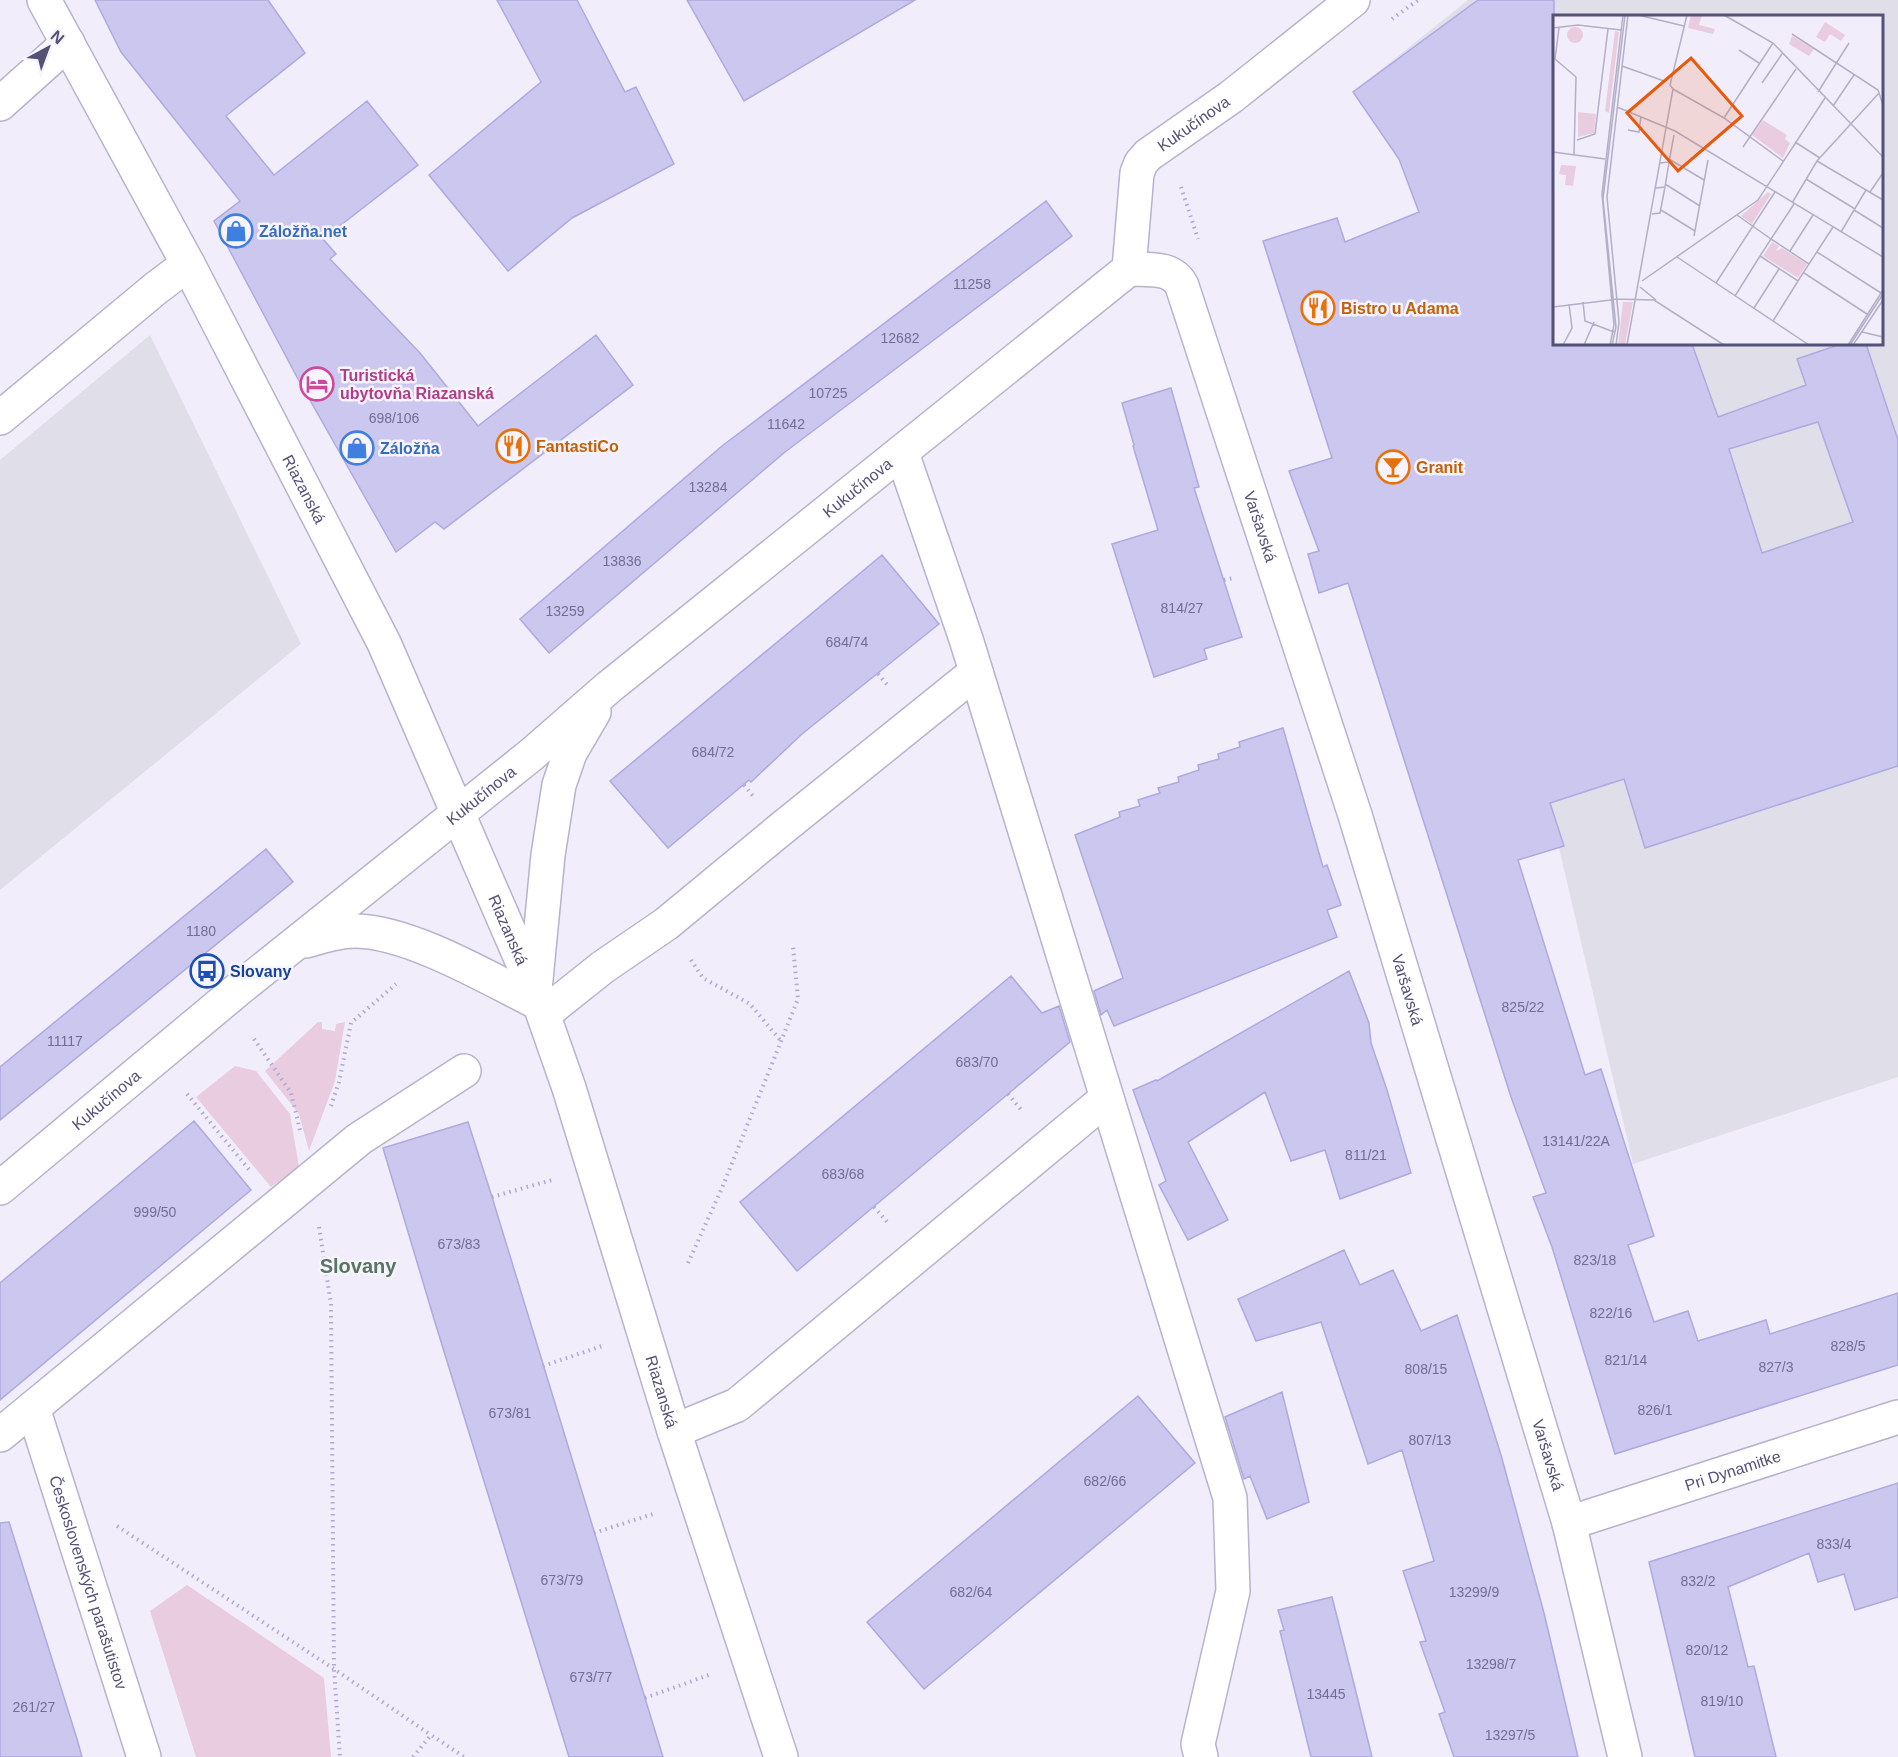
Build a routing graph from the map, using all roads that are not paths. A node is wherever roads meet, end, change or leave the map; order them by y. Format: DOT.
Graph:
graph roads {
  1 [pos="44,0"];
  2 [pos="1353,0"];
  3 [pos="68,43"];
  4 [pos="0,104"];
  5 [pos="188,264"];
  6 [pos="1129,269"];
  7 [pos="0,418"];
  8 [pos="902,453"];
  9 [pos="976,672"];
  10 [pos="609,687"];
  11 [pos="458,814"];
  12 [pos="296,943"];
  13 [pos="540,1003"];
  14 [pos="464,1071"];
  15 [pos="1107,1098"];
  16 [pos="0,1188"];
  17 [pos="33,1408"];
  18 [pos="1898,1417"];
  19 [pos="674,1431"];
  20 [pos="0,1435"];
  21 [pos="1569,1522"];
  22 [pos="144,1757"];
  23 [pos="781,1757"];
  24 [pos="1201,1757"];
  25 [pos="1625,1757"];
  1 -- 3 [label="street, Riazanská"];
  2 -- 6 [label="street, Kukučínova"];
  3 -- 4 [label="street"];
  3 -- 5 [label="street, Riazanská"];
  5 -- 7 [label="street"];
  5 -- 11 [label="street, Riazanská"];
  6 -- 8 [label="street, Kukučínova"];
  6 -- 21 [label="street, Varšavská"];
  8 -- 9 [label="street"];
  8 -- 10 [label="street, Kukučínova"];
  9 -- 13 [label="street"];
  9 -- 15 [label="street"];
  10 -- 11 [label="street, Kukučínova"];
  10 -- 13 [label="street, Riazanská"];
  11 -- 12 [label="street, Kukučínova"];
  11 -- 13 [label="street, Riazanská"];
  12 -- 13 [label="street, Kukučínova"];
  12 -- 16 [label="street, Kukučínova"];
  13 -- 19 [label="street, Riazanská"];
  14 -- 17 [label="street"];
  15 -- 19 [label="street"];
  15 -- 24 [label="street"];
  17 -- 20 [label="street"];
  17 -- 22 [label="street, Československých parašutistov"];
  18 -- 21 [label="street, Pri Dynamitke"];
  19 -- 23 [label="street, Riazanská"];
  21 -- 25 [label="street, Varšavská"];
}
